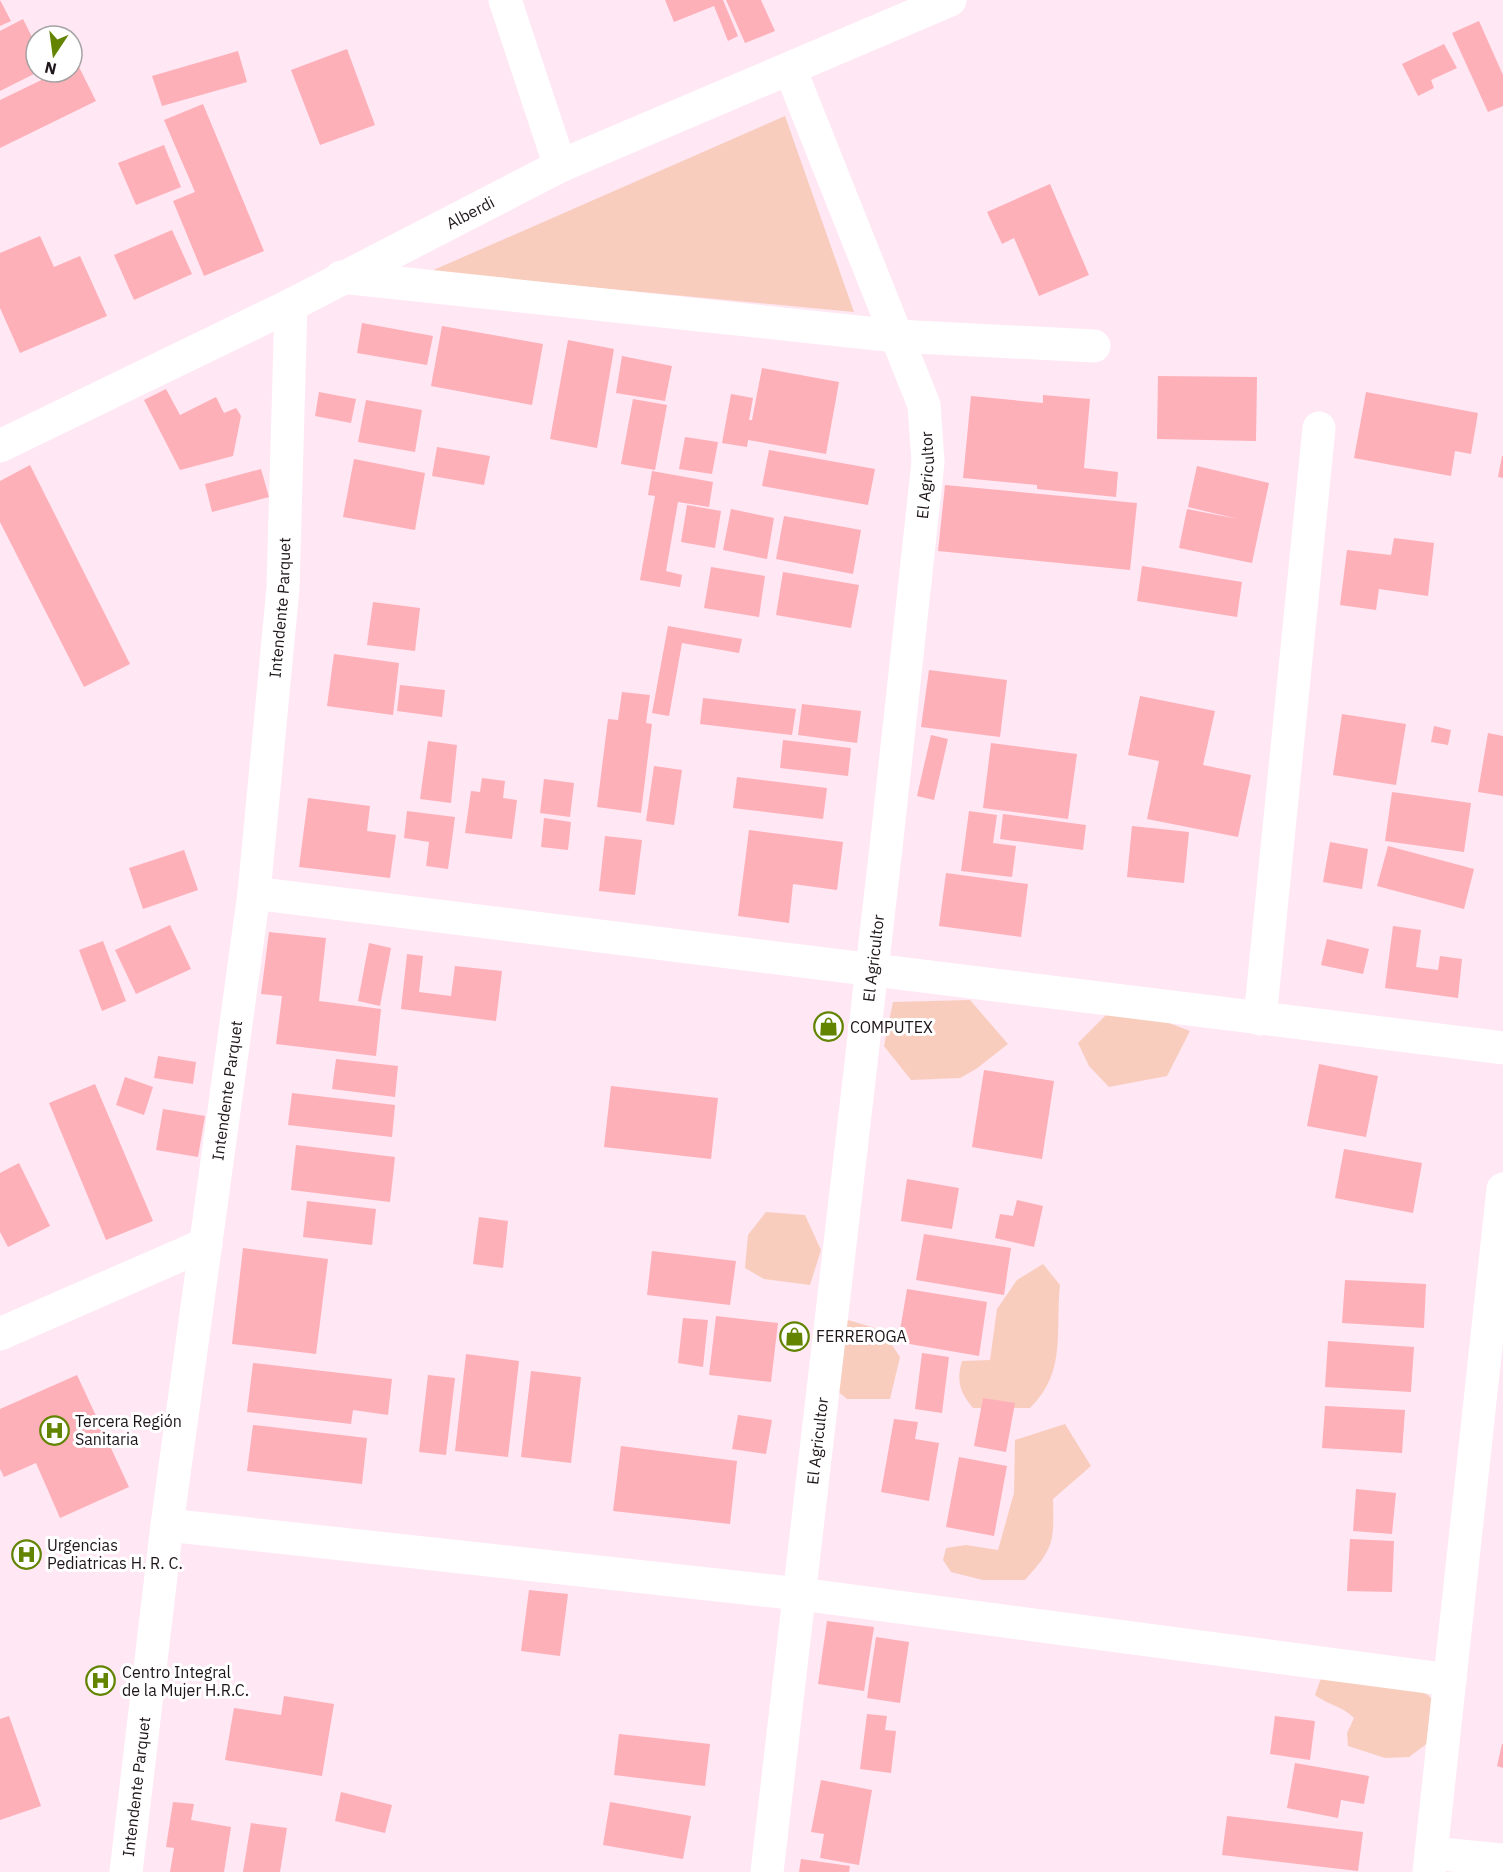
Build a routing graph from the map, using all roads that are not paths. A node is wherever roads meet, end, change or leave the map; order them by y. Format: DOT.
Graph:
graph roads {
  1 [pos="505,0"];
  2 [pos="950,0"];
  3 [pos="790,69"];
  4 [pos="560,166"];
  5 [pos="341,277"];
  6 [pos="291,305"];
  7 [pos="896,336"];
  8 [pos="1094,346"];
  9 [pos="1318,428"];
  10 [pos="0,446"];
  11 [pos="254,893"];
  12 [pos="872,971"];
  13 [pos="1260,1019"];
  14 [pos="1503,1048"];
  15 [pos="1503,1189"];
  16 [pos="206,1244"];
  17 [pos="0,1334"];
  18 [pos="1490,1437"];
  19 [pos="167,1526"];
  20 [pos="800,1594"];
  21 [pos="1450,1680"];
  22 [pos="1503,1860"];
  23 [pos="1430,1863"];
  24 [pos="126,1872"];
  25 [pos="767,1872"];
  1 -- 4 [label="street"];
  2 -- 3 [label="street, Alberdi"];
  3 -- 4 [label="street, Alberdi"];
  3 -- 7 [label="street, El Agricultor"];
  4 -- 5 [label="street, Alberdi"];
  5 -- 6 [label="street, Alberdi"];
  5 -- 7 [label="street"];
  6 -- 10 [label="street, Alberdi"];
  6 -- 11 [label="street, Intendente Parquet"];
  7 -- 8 [label="street"];
  7 -- 12 [label="street, El Agricultor"];
  9 -- 13 [label="street"];
  11 -- 12 [label="street"];
  11 -- 16 [label="street, Intendente Parquet"];
  12 -- 13 [label="street"];
  12 -- 20 [label="street, El Agricultor"];
  13 -- 14 [label="street"];
  15 -- 18 [label="street"];
  16 -- 17 [label="street"];
  16 -- 19 [label="street, Intendente Parquet"];
  18 -- 21 [label="street"];
  19 -- 20 [label="street"];
  19 -- 24 [label="street, Intendente Parquet"];
  20 -- 21 [label="street"];
  20 -- 25 [label="street, El Agricultor"];
  21 -- 23 [label="street"];
  22 -- 23 [label="street"];
}
